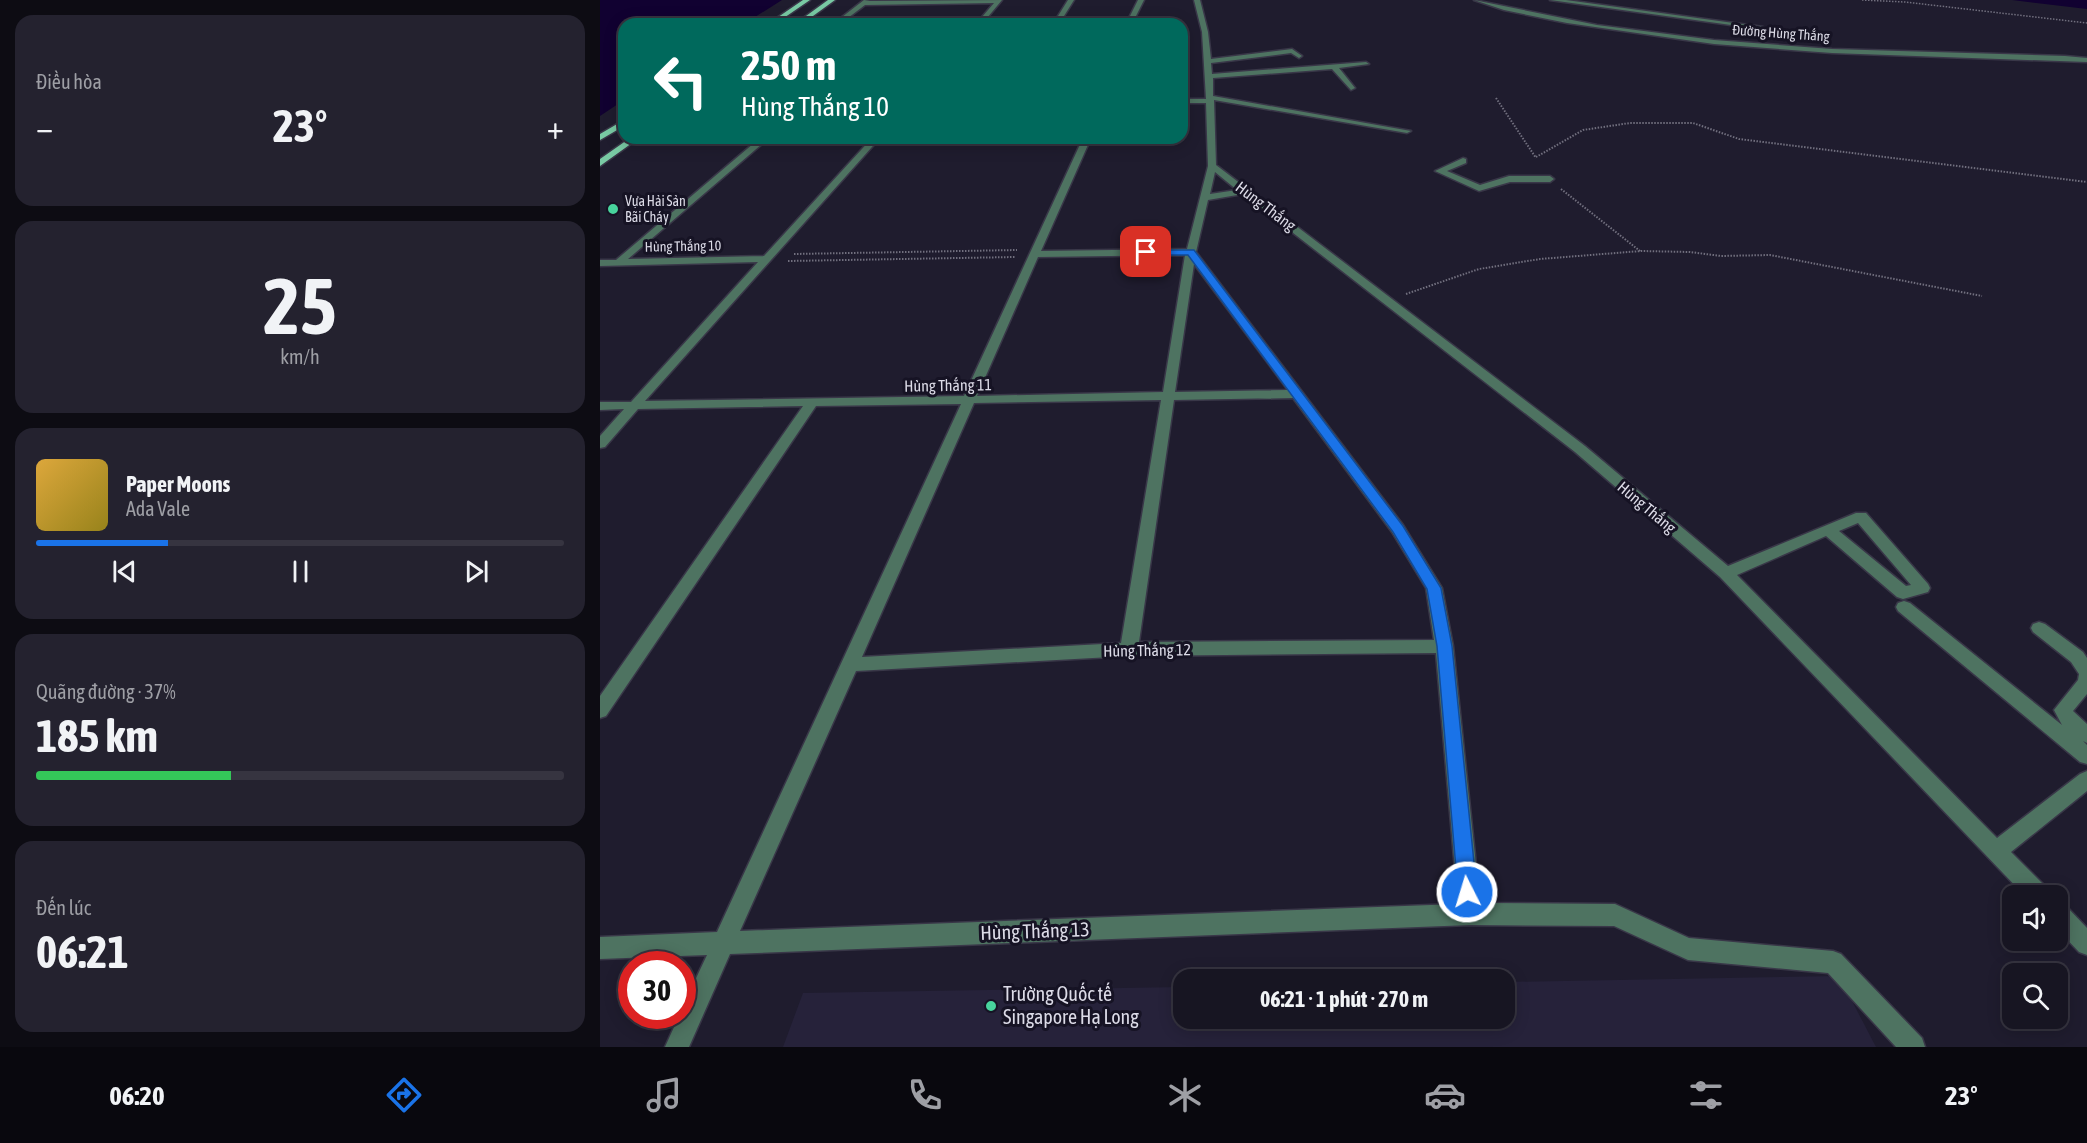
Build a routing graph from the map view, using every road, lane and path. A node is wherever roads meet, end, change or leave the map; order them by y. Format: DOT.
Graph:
graph roads {
  1 [pos="807,0"];
  2 [pos="832,0"];
  3 [pos="1071,0"];
  4 [pos="1140,0"];
  5 [pos="1197,0"];
  6 [pos="1477,0"];
  7 [pos="1553,0"];
  8 [pos="1862,0"];
  9 [pos="998,1"];
  10 [pos="866,2"];
  11 [pos="780,18"];
  12 [pos="806,18"];
  13 [pos="844,18"];
  14 [pos="984,18"];
  15 [pos="1060,18"];
  16 [pos="1132,18"];
  17 [pos="2087,23"];
  18 [pos="1760,27"];
  19 [pos="1299,56"];
  20 [pos="2087,60"];
  21 [pos="1207,61"];
  22 [pos="1366,64"];
  23 [pos="1334,66"];
  24 [pos="1209,76"];
  25 [pos="1351,88"];
  26 [pos="1209,100"];
  27 [pos="1188,101"];
  28 [pos="1327,122"];
  29 [pos="618,126"];
  30 [pos="1407,132"];
  31 [pos="600,138"];
  32 [pos="627,144"];
  33 [pos="758,144"];
  34 [pos="871,144"];
  35 [pos="1084,144"];
  36 [pos="1536,157"];
  37 [pos="1463,160"];
  38 [pos="600,163"];
  39 [pos="1212,166"];
  40 [pos="1550,179"];
  41 [pos="2087,182"];
  42 [pos="1246,191"];
  43 [pos="1204,198"];
  44 [pos="1191,252"];
  45 [pos="1035,254"];
  46 [pos="766,259"];
  47 [pos="619,262"];
  48 [pos="600,263"];
  49 [pos="1982,296"];
  50 [pos="1388,300"];
  51 [pos="1297,394"];
  52 [pos="1170,396"];
  53 [pos="969,401"];
  54 [pos="812,403"];
  55 [pos="600,406"];
  56 [pos="634,406"];
  57 [pos="600,444"];
  58 [pos="1828,530"];
  59 [pos="1726,573"];
  60 [pos="1904,608"];
  61 [pos="2039,628"];
  62 [pos="1444,646"];
  63 [pos="1129,649"];
  64 [pos="850,664"];
  65 [pos="2087,674"];
  66 [pos="600,711"];
  67 [pos="2087,735"];
  68 [pos="2087,756"];
  69 [pos="2087,780"];
  70 [pos="1996,850"];
  71 [pos="2029,885"];
  72 [pos="1470,914"];
  73 [pos="2068,924"];
  74 [pos="724,943"];
  75 [pos="2087,944"];
  76 [pos="600,948"];
  77 [pos="677,1047"];
  78 [pos="1913,1047"];
  1 -- 11 [label="main road"];
  2 -- 12 [label="main road"];
  3 -- 15 [label="street"];
  4 -- 16 [label="street"];
  5 -- 21 [label="street"];
  6 -- 20 [label="street, Đường Hùng Thắng"];
  7 -- 18 [label="street"];
  8 -- 17 [label="path"];
  9 -- 10 [label="street"];
  9 -- 14 [label="street"];
  10 -- 13 [label="street"];
  19 -- 21 [label="street"];
  21 -- 24 [label="street"];
  22 -- 23 [label="street"];
  23 -- 24 [label="street"];
  23 -- 25 [label="street"];
  24 -- 26 [label="street"];
  26 -- 27 [label="street"];
  26 -- 28 [label="street"];
  26 -- 30 [label="street"];
  26 -- 39 [label="street"];
  29 -- 31 [label="main road"];
  32 -- 38 [label="main road"];
  33 -- 47 [label="street"];
  34 -- 46 [label="street"];
  35 -- 45 [label="street"];
  36 -- 41 [label="path"];
  37 -- 40 [label="street"];
  39 -- 42 [label="street, Hùng Thắng"];
  39 -- 43 [label="street"];
  42 -- 43 [label="street"];
  42 -- 50 [label="street, Hùng Thắng"];
  43 -- 44 [label="street"];
  44 -- 45 [label="street"];
  44 -- 51 [label="street"];
  44 -- 52 [label="street"];
  45 -- 46 [label="path"];
  45 -- 46 [label="path"];
  45 -- 53 [label="street"];
  46 -- 47 [label="street, Hùng Thắng 10"];
  46 -- 56 [label="street"];
  47 -- 48 [label="street, Hùng Thắng 10"];
  49 -- 50 [label="path"];
  50 -- 59 [label="street, Hùng Thắng"];
  51 -- 52 [label="street, Hùng Thắng 11"];
  51 -- 62 [label="street"];
  52 -- 53 [label="street, Hùng Thắng 11"];
  52 -- 63 [label="street"];
  53 -- 54 [label="street, Hùng Thắng 11"];
  53 -- 64 [label="street"];
  54 -- 56 [label="street, Hùng Thắng 11"];
  54 -- 66 [label="street"];
  55 -- 56 [label="street, Hùng Thắng 11"];
  56 -- 57 [label="street"];
  58 -- 58 [label="street"];
  58 -- 59 [label="street"];
  59 -- 70 [label="street, Hùng Thắng"];
  60 -- 68 [label="street"];
  61 -- 65 [label="street"];
  62 -- 63 [label="street, Hùng Thắng 12"];
  62 -- 72 [label="street"];
  63 -- 64 [label="street, Hùng Thắng 12"];
  64 -- 74 [label="street"];
  65 -- 67 [label="street"];
  69 -- 70 [label="street"];
  70 -- 71 [label="street, Hùng Thắng"];
  72 -- 74 [label="street, Hùng Thắng 13"];
  72 -- 78 [label="street, Hùng Thắng 13"];
  73 -- 75 [label="street"];
  74 -- 76 [label="street, Hùng Thắng 13"];
  74 -- 77 [label="street"];
}
